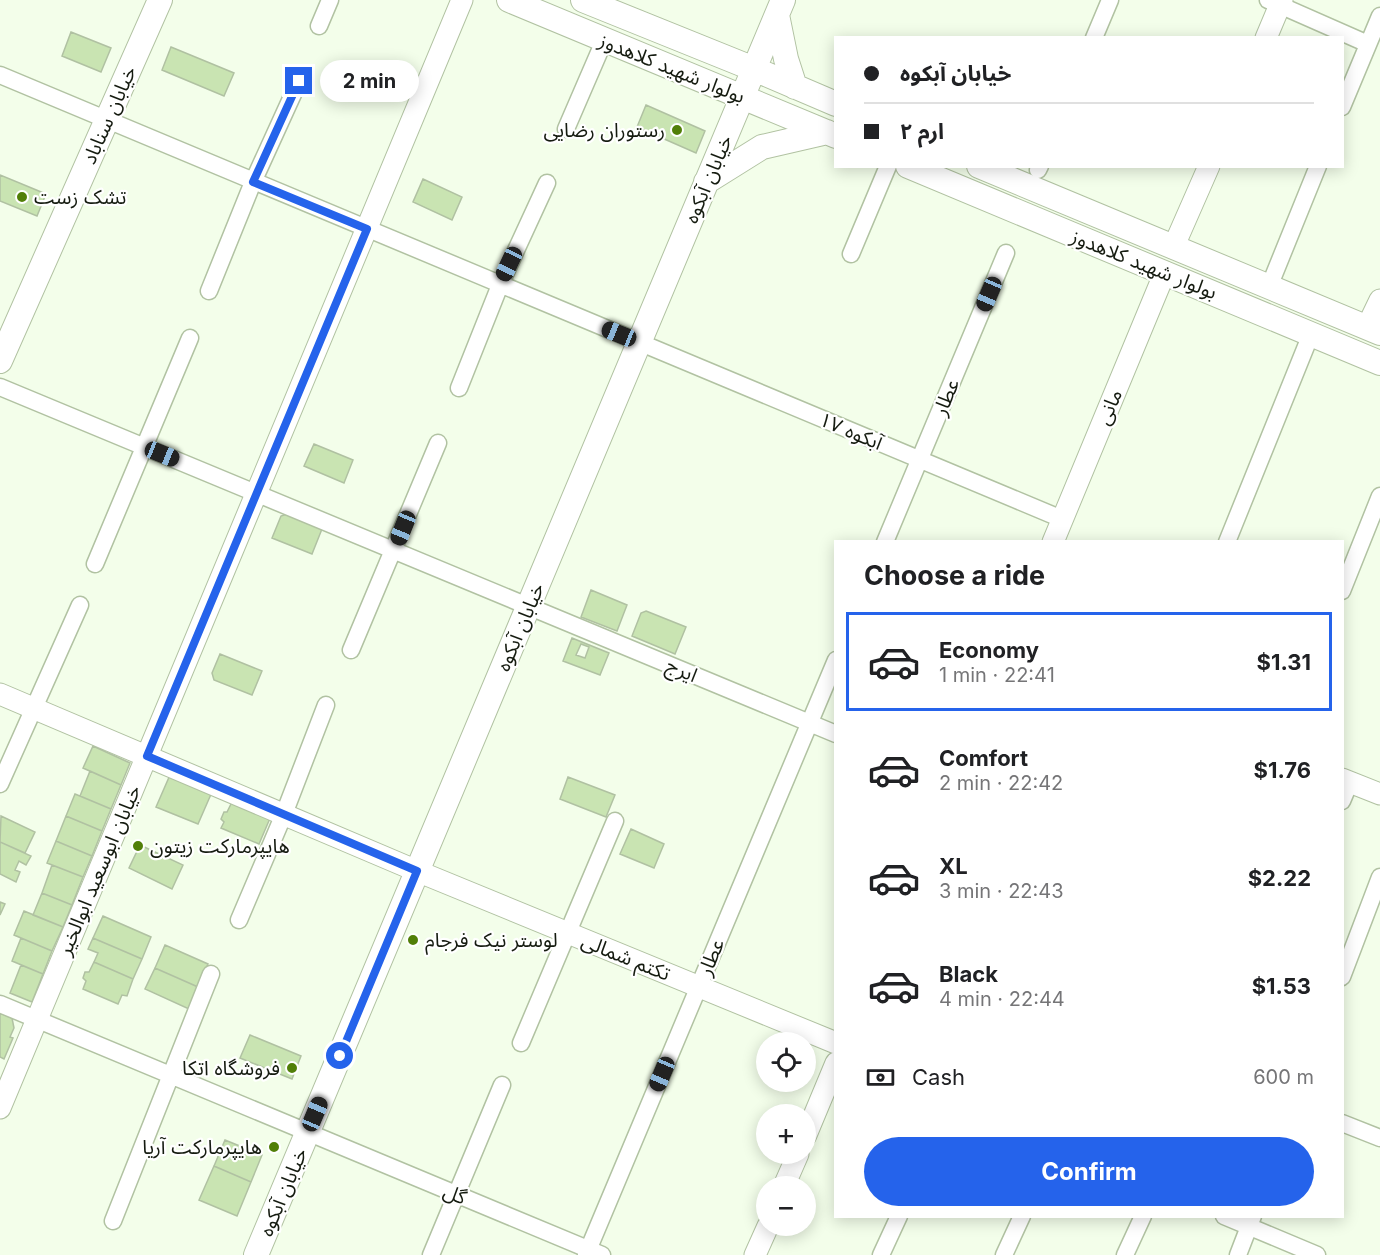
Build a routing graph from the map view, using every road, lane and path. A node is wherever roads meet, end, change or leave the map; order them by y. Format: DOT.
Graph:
graph roads {
  1 [pos="160,0"];
  2 [pos="330,0"];
  3 [pos="462,0"];
  4 [pos="509,0"];
  5 [pos="583,0"];
  6 [pos="1110,0"];
  7 [pos="1277,2"];
  8 [pos="619,7"];
  9 [pos="780,8"];
  10 [pos="1380,16"];
  11 [pos="319,26"];
  12 [pos="1095,36"];
  13 [pos="1267,36"];
  14 [pos="604,41"];
  15 [pos="1368,44"];
  16 [pos="754,69"];
  17 [pos="0,75"];
  18 [pos="299,81"];
  19 [pos="795,87"];
  20 [pos="743,96"];
  21 [pos="1344,102"];
  22 [pos="834,103"];
  23 [pos="107,119"];
  24 [pos="566,129"];
  25 [pos="831,134"];
  26 [pos="887,168"];
  27 [pos="913,168"];
  28 [pos="984,168"];
  29 [pos="1208,168"];
  30 [pos="1317,168"];
  31 [pos="253,182"];
  32 [pos="706,182"];
  33 [pos="547,183"];
  34 [pos="367,229"];
  35 [pos="1173,248"];
  36 [pos="1006,253"];
  37 [pos="851,254"];
  38 [pos="1165,272"];
  39 [pos="500,285"];
  40 [pos="1269,288"];
  41 [pos="210,291"];
  42 [pos="1380,300"];
  43 [pos="1373,330"];
  44 [pos="1311,334"];
  45 [pos="190,338"];
  46 [pos="639,343"];
  47 [pos="0,361"];
  48 [pos="1380,363"];
  49 [pos="0,387"];
  50 [pos="459,388"];
  51 [pos="438,443"];
  52 [pos="144,446"];
  53 [pos="920,459"];
  54 [pos="256,493"];
  55 [pos="1380,496"];
  56 [pos="1062,519"];
  57 [pos="886,540"];
  58 [pos="1054,540"];
  59 [pos="1228,540"];
  60 [pos="395,550"];
  61 [pos="95,564"];
  62 [pos="1344,586"];
  63 [pos="80,606"];
  64 [pos="529,606"];
  65 [pos="351,650"];
  66 [pos="834,665"];
  67 [pos="0,694"];
  68 [pos="326,705"];
  69 [pos="33,708"];
  70 [pos="809,723"];
  71 [pos="834,733"];
  72 [pos="147,756"];
  73 [pos="0,784"];
  74 [pos="1345,787"];
  75 [pos="1380,794"];
  76 [pos="284,814"];
  77 [pos="615,821"];
  78 [pos="417,871"];
  79 [pos="1380,877"];
  80 [pos="238,920"];
  81 [pos="567,932"];
  82 [pos="1344,972"];
  83 [pos="211,974"];
  84 [pos="699,986"];
  85 [pos="0,1004"];
  86 [pos="37,1019"];
  87 [pos="834,1042"];
  88 [pos="521,1043"];
  89 [pos="834,1068"];
  90 [pos="170,1075"];
  91 [pos="502,1085"];
  92 [pos="0,1108"];
  93 [pos="816,1111"];
  94 [pos="1344,1124"];
  95 [pos="307,1133"];
  96 [pos="1380,1138"];
  97 [pos="456,1195"];
  98 [pos="898,1218"];
  99 [pos="1021,1218"];
  100 [pos="1142,1218"];
  101 [pos="1233,1218"];
  102 [pos="113,1221"];
  103 [pos="1251,1222"];
  104 [pos="764,1236"];
  105 [pos="592,1253"];
  106 [pos="256,1255"];
  107 [pos="431,1255"];
  108 [pos="755,1255"];
  109 [pos="881,1255"];
  110 [pos="1004,1255"];
  111 [pos="1125,1255"];
  112 [pos="1238,1255"];
  113 [pos="1317,1255"];
  1 -- 23 [label="main road, خیابان سناباد"];
  2 -- 11 [label="street"];
  3 -- 34 [label="street, خیابان ابوسعید ابوالخیر"];
  4 -- 14 [label="main road, بولوار شهید کلاهدوز"];
  5 -- 8 [label="main road, بولوار شهید کلاهدوز"];
  6 -- 12 [label="street"];
  7 -- 13 [label="street"];
  7 -- 15 [label="street"];
  8 -- 16 [label="main road, بولوار شهید کلاهدوز"];
  9 -- 16 [label="main road, خیابان آبکوه"];
  9 -- 19 [label="main road"];
  10 -- 15 [label="street"];
  14 -- 20 [label="main road, بولوار شهید کلاهدوز"];
  14 -- 24 [label="street"];
  15 -- 21 [label="street"];
  16 -- 19 [label="main road, بولوار شهید کلاهدوز"];
  16 -- 20 [label="main road, خیابان آبکوه"];
  17 -- 23 [label="street, آبکوه ۱۷"];
  18 -- 31 [label="street"];
  19 -- 22 [label="main road, بولوار شهید کلاهدوز"];
  20 -- 25 [label="main road, بولوار شهید کلاهدوز"];
  20 -- 32 [label="main road, خیابان آبکوه"];
  23 -- 31 [label="street, آبکوه ۱۷"];
  23 -- 47 [label="main road, خیابان سناباد"];
  25 -- 32 [label="main road"];
  26 -- 37 [label="street"];
  27 -- 38 [label="main road, بولوار شهید کلاهدوز"];
  28 -- 35 [label="main road, بولوار شهید کلاهدوز"];
  29 -- 35 [label="street"];
  30 -- 40 [label="street"];
  31 -- 34 [label="street, آبکوه ۱۷"];
  31 -- 41 [label="street"];
  32 -- 46 [label="main road, خیابان آبکوه"];
  33 -- 39 [label="street"];
  34 -- 39 [label="street, آبکوه ۱۷"];
  34 -- 54 [label="street, خیابان ابوسعید ابوالخیر"];
  35 -- 40 [label="main road, بولوار شهید کلاهدوز"];
  36 -- 53 [label="street, عطار"];
  38 -- 44 [label="main road, بولوار شهید کلاهدوز"];
  38 -- 56 [label="street, مانی"];
  39 -- 46 [label="street, آبکوه ۱۷"];
  39 -- 50 [label="street"];
  40 -- 43 [label="main road, بولوار شهید کلاهدوز"];
  42 -- 43 [label="street"];
  44 -- 48 [label="main road, بولوار شهید کلاهدوز"];
  44 -- 59 [label="street"];
  45 -- 52 [label="street"];
  46 -- 53 [label="street, آبکوه ۱۷"];
  46 -- 64 [label="main road, خیابان آبکوه"];
  49 -- 52 [label="street, ایرج"];
  51 -- 60 [label="street"];
  52 -- 54 [label="street, ایرج"];
  52 -- 61 [label="street"];
  53 -- 56 [label="street, آبکوه ۱۷"];
  53 -- 57 [label="street, عطار"];
  54 -- 60 [label="street, ایرج"];
  54 -- 72 [label="street, خیابان ابوسعید ابوالخیر"];
  55 -- 62 [label="street"];
  56 -- 58 [label="street, مانی"];
  60 -- 64 [label="street, ایرج"];
  60 -- 65 [label="street"];
  63 -- 69 [label="street"];
  64 -- 70 [label="street, ایرج"];
  64 -- 78 [label="main road, خیابان آبکوه"];
  66 -- 70 [label="street, عطار"];
  67 -- 69 [label="street, تکتم شمالی"];
  68 -- 76 [label="street"];
  69 -- 72 [label="street, تکتم شمالی"];
  69 -- 73 [label="street"];
  70 -- 71 [label="street, ایرج"];
  70 -- 84 [label="street, عطار"];
  72 -- 76 [label="street, تکتم شمالی"];
  72 -- 86 [label="street, خیابان ابوسعید ابوالخیر"];
  74 -- 75 [label="street"];
  76 -- 78 [label="street, تکتم شمالی"];
  76 -- 80 [label="street"];
  77 -- 81 [label="street"];
  78 -- 81 [label="street, تکتم شمالی"];
  78 -- 95 [label="main road, خیابان آبکوه"];
  79 -- 82 [label="street"];
  81 -- 84 [label="street, تکتم شمالی"];
  81 -- 88 [label="street"];
  83 -- 90 [label="street"];
  84 -- 87 [label="street, تکتم شمالی"];
  84 -- 105 [label="street, عطار"];
  85 -- 86 [label="street, گل"];
  86 -- 90 [label="street, گل"];
  86 -- 92 [label="street, خیابان ابوسعید ابوالخیر"];
  89 -- 93 [label="street"];
  90 -- 95 [label="street, گل"];
  90 -- 102 [label="street"];
  91 -- 97 [label="street"];
  94 -- 96 [label="street"];
  95 -- 97 [label="street, گل"];
  95 -- 106 [label="main road, خیابان آبکوه"];
  97 -- 105 [label="street, گل"];
  97 -- 107 [label="street"];
  98 -- 109 [label="street"];
  99 -- 110 [label="street"];
  100 -- 111 [label="street"];
  101 -- 103 [label="street"];
  103 -- 112 [label="street"];
  103 -- 113 [label="street"];
  104 -- 108 [label="street"];
}
